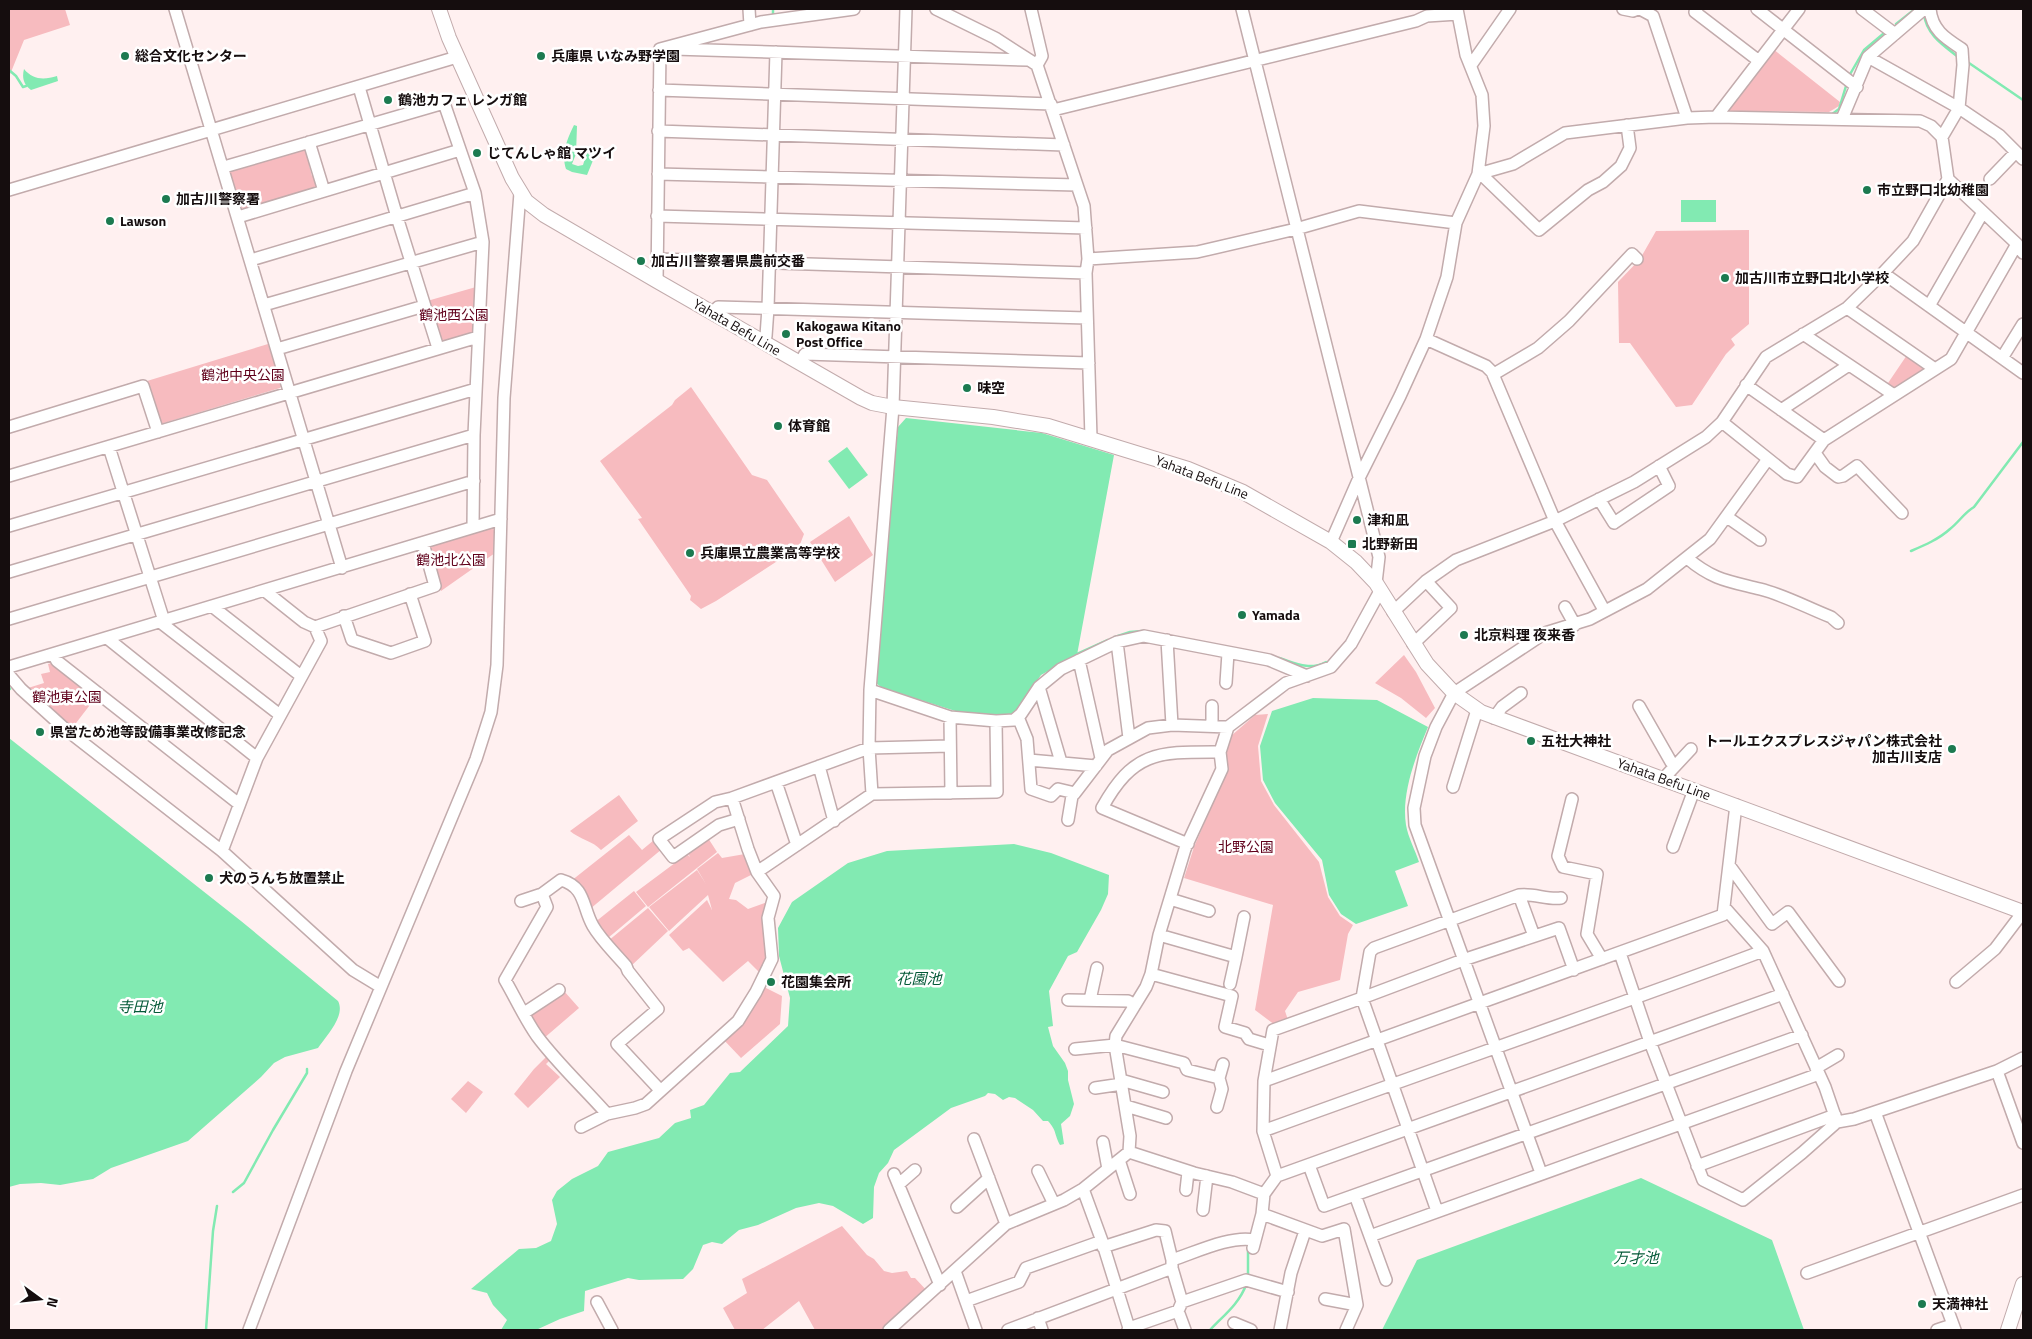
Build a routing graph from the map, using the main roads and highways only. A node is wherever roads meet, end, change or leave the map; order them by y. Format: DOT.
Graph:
graph roads {
  1 [pos="439,9"];
  2 [pos="2023,912"];
  3 [pos="2023,1284"];
  4 [pos="2008,1330"];
  1 -- 2 [label="main road, Yahata Befu Line"];
  3 -- 4 [label="main road"];
}
